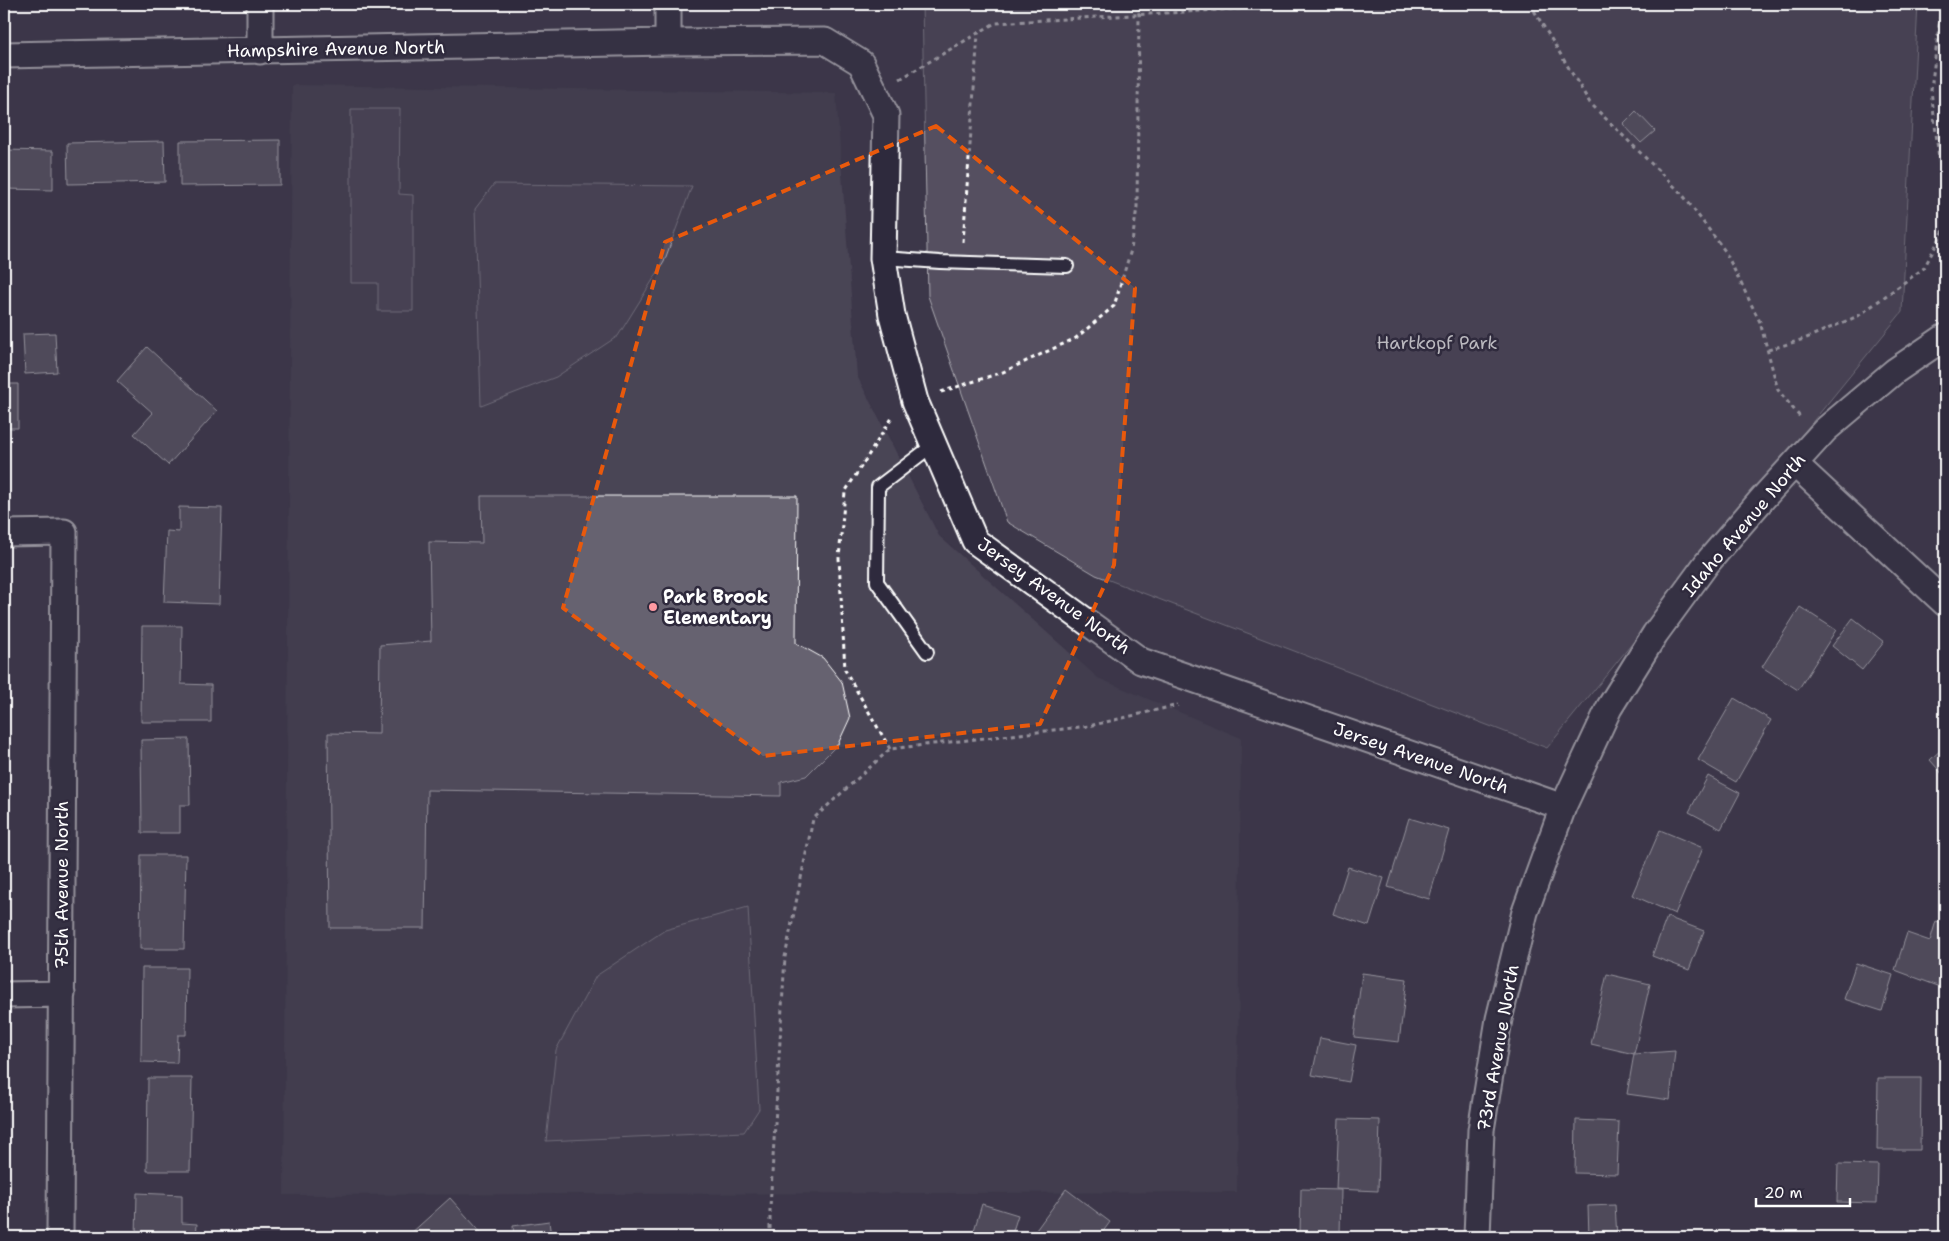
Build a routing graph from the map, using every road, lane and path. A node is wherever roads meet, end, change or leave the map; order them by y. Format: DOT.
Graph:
graph roads {
  1 [pos="260,4"];
  2 [pos="668,4"];
  3 [pos="1137,4"];
  4 [pos="1279,4"];
  5 [pos="1530,4"];
  6 [pos="1945,9"];
  7 [pos="1139,15"];
  8 [pos="978,33"];
  9 [pos="668,42"];
  10 [pos="260,51"];
  11 [pos="4,55"];
  12 [pos="875,91"];
  13 [pos="1945,210"];
  14 [pos="1945,228"];
  15 [pos="883,258"];
  16 [pos="962,262"];
  17 [pos="1067,266"];
  18 [pos="1945,337"];
  19 [pos="1768,350"];
  20 [pos="915,401"];
  21 [pos="1818,438"];
  22 [pos="934,445"];
  23 [pos="1795,464"];
  24 [pos="4,533"];
  25 [pos="1945,603"];
  26 [pos="927,652"];
  27 [pos="1190,678"];
  28 [pos="890,749"];
  29 [pos="1563,807"];
  30 [pos="1543,863"];
  31 [pos="62,994"];
  32 [pos="4,995"];
  33 [pos="60,1237"];
  34 [pos="770,1237"];
  35 [pos="1478,1237"];
  1 -- 10 [label="street"];
  2 -- 9 [label="street"];
  3 -- 7 [label="path"];
  4 -- 7 [label="path"];
  5 -- 19 [label="path"];
  6 -- 13 [label="path"];
  7 -- 8 [label="path"];
  7 -- 20 [label="path"];
  8 -- 12 [label="path"];
  8 -- 16 [label="path"];
  9 -- 10 [label="street, Hampshire Avenue North"];
  9 -- 12 [label="street, Jersey Avenue North"];
  10 -- 11 [label="street, Hampshire Avenue North"];
  12 -- 15 [label="street, Jersey Avenue North"];
  14 -- 19 [label="path"];
  15 -- 16 [label="lane"];
  15 -- 20 [label="street, Jersey Avenue North"];
  16 -- 17 [label="lane"];
  18 -- 21 [label="street, Idaho Avenue North"];
  19 -- 21 [label="path"];
  20 -- 22 [label="street, Jersey Avenue North"];
  20 -- 28 [label="path"];
  21 -- 23 [label="street, Idaho Avenue North"];
  22 -- 26 [label="lane"];
  22 -- 27 [label="street, Jersey Avenue North"];
  23 -- 25 [label="street"];
  23 -- 29 [label="street, Idaho Avenue North"];
  24 -- 31 [label="street, 75th Avenue North"];
  27 -- 28 [label="path"];
  27 -- 29 [label="street, Jersey Avenue North"];
  28 -- 34 [label="path"];
  29 -- 30 [label="street, Idaho Avenue North"];
  30 -- 35 [label="street, 73rd Avenue North"];
  31 -- 32 [label="street"];
  31 -- 33 [label="street, 75th Avenue North"];
}
